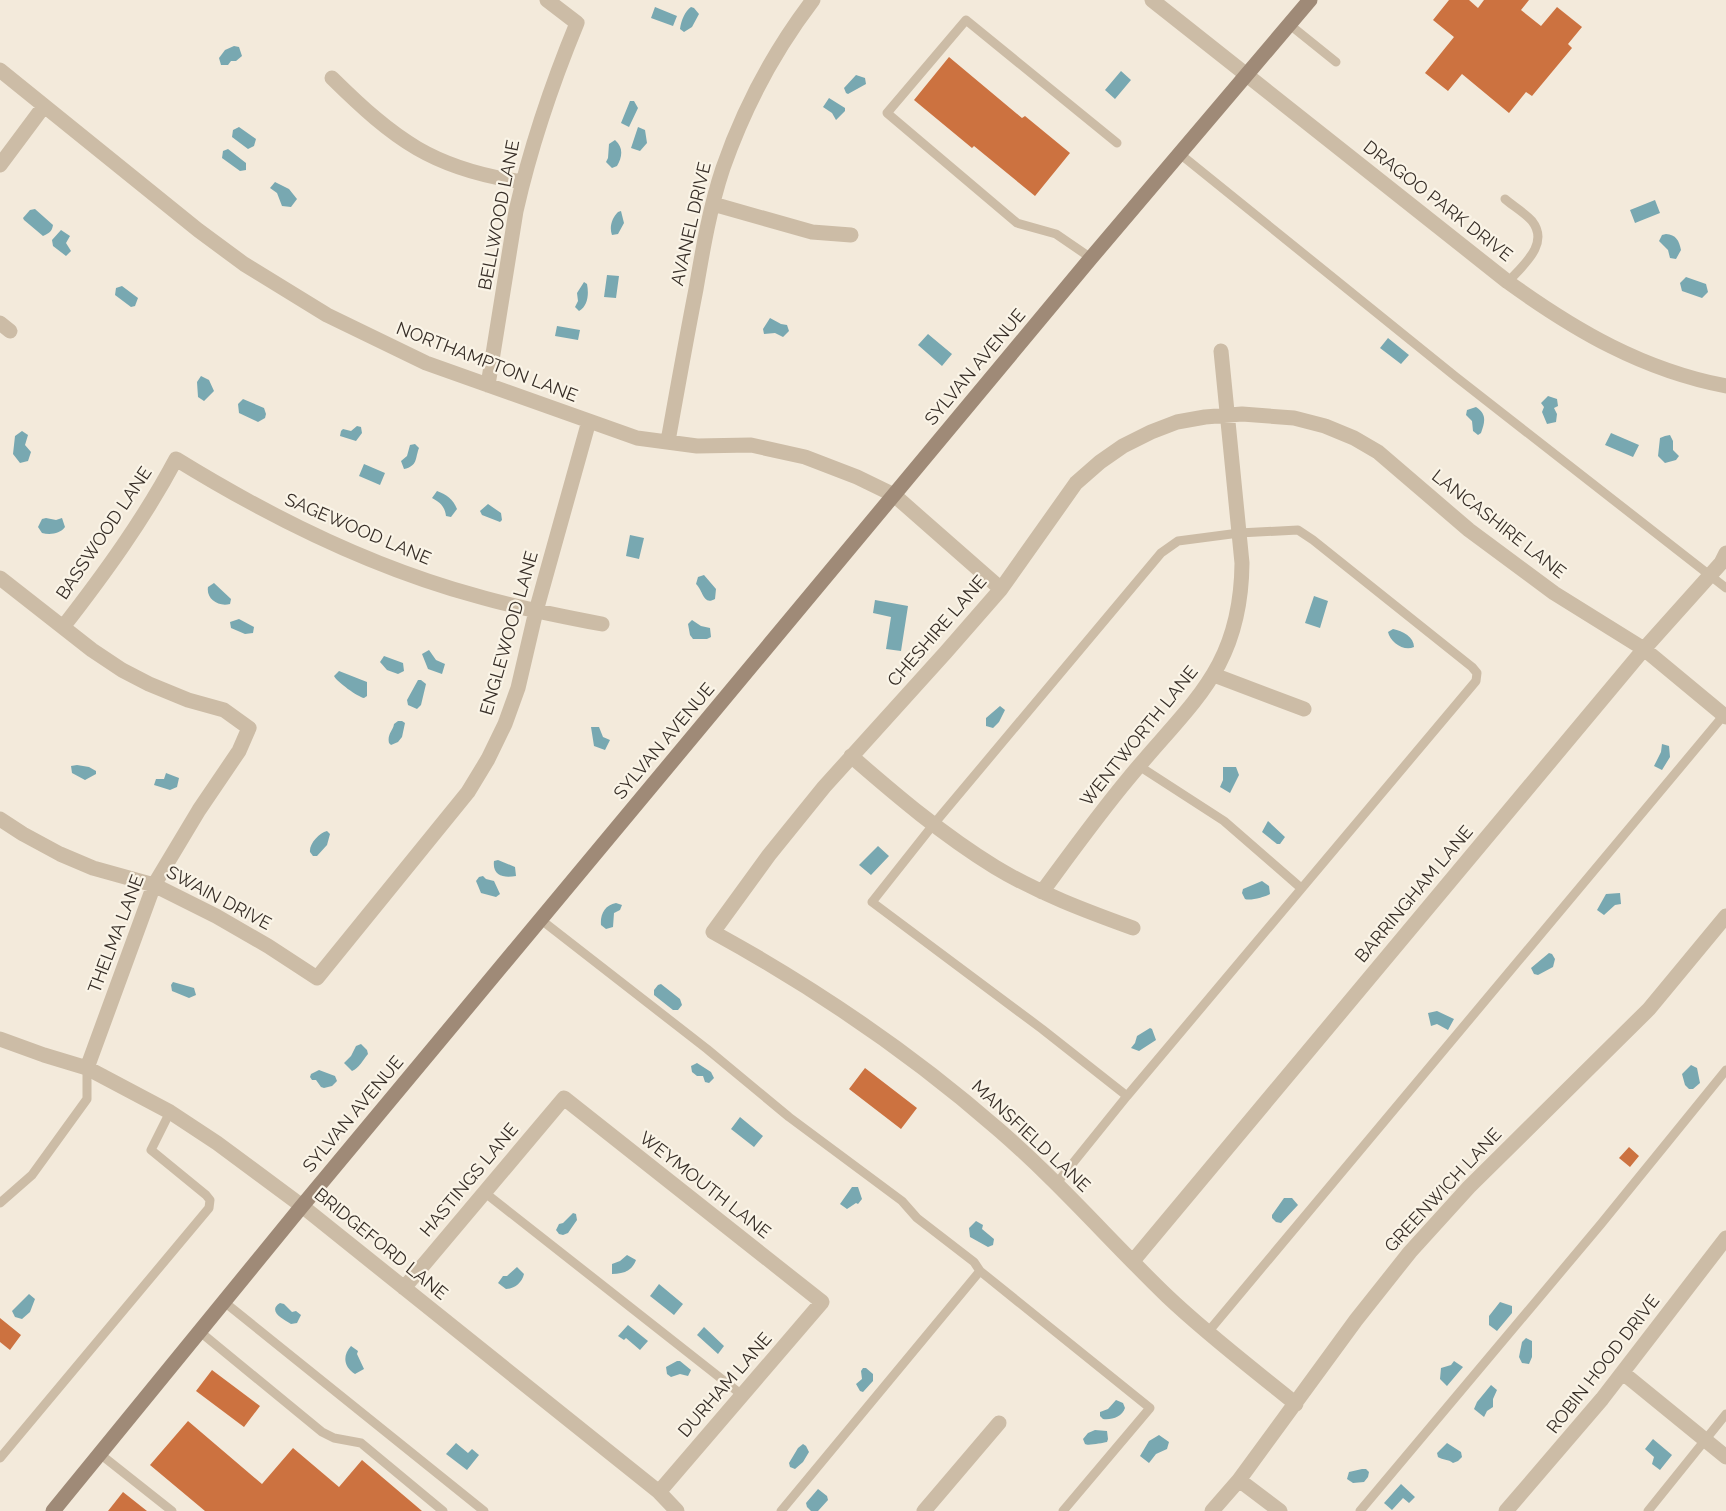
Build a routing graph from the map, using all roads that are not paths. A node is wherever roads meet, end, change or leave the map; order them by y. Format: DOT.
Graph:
graph roads {
  1 [pos="547,0"];
  2 [pos="813,0"];
  3 [pos="1152,0"];
  4 [pos="1310,0"];
  5 [pos="1290,25"];
  6 [pos="1336,62"];
  7 [pos="0,70"];
  8 [pos="1247,75"];
  9 [pos="332,78"];
  10 [pos="44,106"];
  11 [pos="1117,143"];
  12 [pos="1180,154"];
  13 [pos="0,165"];
  14 [pos="522,182"];
  15 [pos="1505,200"];
  16 [pos="712,204"];
  17 [pos="851,235"];
  18 [pos="1091,258"];
  19 [pos="1508,282"];
  20 [pos="1221,351"];
  21 [pos="488,385"];
  22 [pos="1726,386"];
  23 [pos="1227,414"];
  24 [pos="589,421"];
  25 [pos="668,441"];
  26 [pos="176,459"];
  27 [pos="894,495"];
  28 [pos="1239,534"];
  29 [pos="1726,553"];
  30 [pos="1709,575"];
  31 [pos="0,578"];
  32 [pos="1726,588"];
  33 [pos="1001,589"];
  34 [pos="536,611"];
  35 [pos="602,624"];
  36 [pos="63,627"];
  37 [pos="1644,649"];
  38 [pos="1214,675"];
  39 [pos="1304,710"];
  40 [pos="1725,716"];
  41 [pos="851,756"];
  42 [pos="1139,766"];
  43 [pos="0,819"];
  44 [pos="933,825"];
  45 [pos="154,885"];
  46 [pos="1301,888"];
  47 [pos="1042,892"];
  48 [pos="1726,916"];
  49 [pos="540,919"];
  50 [pos="1133,928"];
  51 [pos="713,932"];
  52 [pos="317,978"];
  53 [pos="0,1039"];
  54 [pos="87,1068"];
  55 [pos="1726,1070"];
  56 [pos="1127,1096"];
  57 [pos="564,1098"];
  58 [pos="170,1112"];
  59 [pos="1056,1184"];
  60 [pos="484,1192"];
  61 [pos="0,1203"];
  62 [pos="302,1206"];
  63 [pos="1726,1238"];
  64 [pos="1133,1261"];
  65 [pos="980,1271"];
  66 [pos="404,1287"];
  67 [pos="223,1301"];
  68 [pos="822,1302"];
  69 [pos="199,1331"];
  70 [pos="1208,1332"];
  71 [pos="1623,1373"];
  72 [pos="742,1395"];
  73 [pos="1296,1404"];
  74 [pos="1726,1414"];
  75 [pos="999,1424"];
  76 [pos="1705,1440"];
  77 [pos="100,1454"];
  78 [pos="1726,1457"];
  79 [pos="0,1458"];
  80 [pos="1239,1480"];
  81 [pos="659,1492"];
  82 [pos="53,1511"];
  83 [pos="172,1511"];
  84 [pos="443,1511"];
  85 [pos="484,1511"];
  86 [pos="677,1511"];
  87 [pos="781,1511"];
  88 [pos="924,1511"];
  89 [pos="1063,1511"];
  90 [pos="1212,1511"];
  91 [pos="1280,1511"];
  92 [pos="1360,1511"];
  93 [pos="1506,1511"];
  94 [pos="1648,1511"];
  1 -- 14 [label="street, BELLWOOD LANE"];
  2 -- 16 [label="street, AVANEL DRIVE"];
  3 -- 8 [label="street, DRAGOO PARK DRIVE"];
  4 -- 5 [label="main road, SYLVAN AVENUE"];
  5 -- 6 [label="lane"];
  5 -- 8 [label="main road, SYLVAN AVENUE"];
  7 -- 10 [label="street, NORTHAMPTON LANE"];
  8 -- 12 [label="main road, SYLVAN AVENUE"];
  8 -- 19 [label="street, DRAGOO PARK DRIVE"];
  9 -- 14 [label="street"];
  10 -- 13 [label="street"];
  10 -- 21 [label="street, NORTHAMPTON LANE"];
  11 -- 18 [label="lane"];
  12 -- 18 [label="main road, SYLVAN AVENUE"];
  12 -- 30 [label="lane"];
  14 -- 21 [label="street, BELLWOOD LANE"];
  15 -- 19 [label="lane"];
  16 -- 17 [label="street"];
  16 -- 25 [label="street, AVANEL DRIVE"];
  18 -- 27 [label="main road, SYLVAN AVENUE"];
  19 -- 22 [label="street, DRAGOO PARK DRIVE"];
  20 -- 23 [label="street, WENTWORTH LANE"];
  21 -- 24 [label="street, NORTHAMPTON LANE"];
  23 -- 28 [label="street, WENTWORTH LANE"];
  23 -- 33 [label="street, CHESHIRE LANE"];
  23 -- 37 [label="street, LANCASHIRE LANE"];
  24 -- 25 [label="street, NORTHAMPTON LANE"];
  24 -- 34 [label="street, ENGLEWOOD LANE"];
  25 -- 27 [label="street, NORTHAMPTON LANE"];
  26 -- 34 [label="street, SAGEWOOD LANE"];
  26 -- 36 [label="street, BASSWOOD LANE"];
  27 -- 33 [label="street, NORTHAMPTON LANE"];
  27 -- 49 [label="main road, SYLVAN AVENUE"];
  28 -- 38 [label="street, WENTWORTH LANE"];
  28 -- 44 [label="lane"];
  28 -- 46 [label="lane"];
  29 -- 30 [label="street, BARRINGHAM LANE"];
  30 -- 32 [label="lane"];
  30 -- 37 [label="street, BARRINGHAM LANE"];
  31 -- 36 [label="street"];
  33 -- 41 [label="street, CHESHIRE LANE"];
  34 -- 35 [label="street, SAGEWOOD LANE"];
  34 -- 52 [label="street, ENGLEWOOD LANE"];
  36 -- 45 [label="street, THELMA LANE"];
  37 -- 40 [label="street, LANCASHIRE LANE"];
  37 -- 64 [label="street, BARRINGHAM LANE"];
  38 -- 39 [label="street"];
  38 -- 42 [label="street, WENTWORTH LANE"];
  40 -- 70 [label="lane"];
  41 -- 44 [label="street"];
  41 -- 51 [label="street, CHESHIRE LANE"];
  42 -- 46 [label="lane"];
  42 -- 47 [label="street, WENTWORTH LANE"];
  43 -- 45 [label="street, SWAIN DRIVE"];
  44 -- 47 [label="street"];
  44 -- 56 [label="lane"];
  45 -- 52 [label="street, SWAIN DRIVE"];
  45 -- 54 [label="street, THELMA LANE"];
  46 -- 56 [label="lane"];
  47 -- 50 [label="street"];
  48 -- 73 [label="street, GREENWICH LANE"];
  49 -- 62 [label="main road, SYLVAN AVENUE"];
  49 -- 65 [label="lane"];
  51 -- 59 [label="street, MANSFIELD LANE"];
  53 -- 54 [label="street, BRIDGEFORD LANE"];
  54 -- 58 [label="street, BRIDGEFORD LANE"];
  54 -- 61 [label="lane"];
  55 -- 92 [label="lane"];
  56 -- 59 [label="lane"];
  57 -- 60 [label="street, HASTINGS LANE"];
  57 -- 68 [label="street, WEYMOUTH LANE"];
  58 -- 62 [label="street, BRIDGEFORD LANE"];
  58 -- 79 [label="lane"];
  59 -- 64 [label="street, MANSFIELD LANE"];
  60 -- 66 [label="street, HASTINGS LANE"];
  60 -- 72 [label="lane"];
  62 -- 66 [label="street, BRIDGEFORD LANE"];
  62 -- 67 [label="main road, SYLVAN AVENUE"];
  63 -- 71 [label="street, ROBIN HOOD DRIVE"];
  64 -- 70 [label="street, MANSFIELD LANE"];
  65 -- 87 [label="lane"];
  65 -- 89 [label="lane"];
  66 -- 81 [label="street, BRIDGEFORD LANE"];
  67 -- 69 [label="main road, SYLVAN AVENUE"];
  67 -- 85 [label="lane"];
  68 -- 72 [label="street, DURHAM LANE"];
  69 -- 77 [label="main road, SYLVAN AVENUE"];
  69 -- 84 [label="lane"];
  70 -- 73 [label="street, MANSFIELD LANE"];
  71 -- 76 [label="street"];
  71 -- 93 [label="street, ROBIN HOOD DRIVE"];
  72 -- 81 [label="street, DURHAM LANE"];
  73 -- 80 [label="street, GREENWICH LANE"];
  74 -- 76 [label="lane"];
  75 -- 88 [label="street"];
  76 -- 78 [label="street"];
  76 -- 94 [label="lane"];
  77 -- 82 [label="main road, SYLVAN AVENUE"];
  77 -- 83 [label="lane"];
  80 -- 90 [label="street, GREENWICH LANE"];
  80 -- 91 [label="street"];
  81 -- 86 [label="street, BRIDGEFORD LANE"];
}
